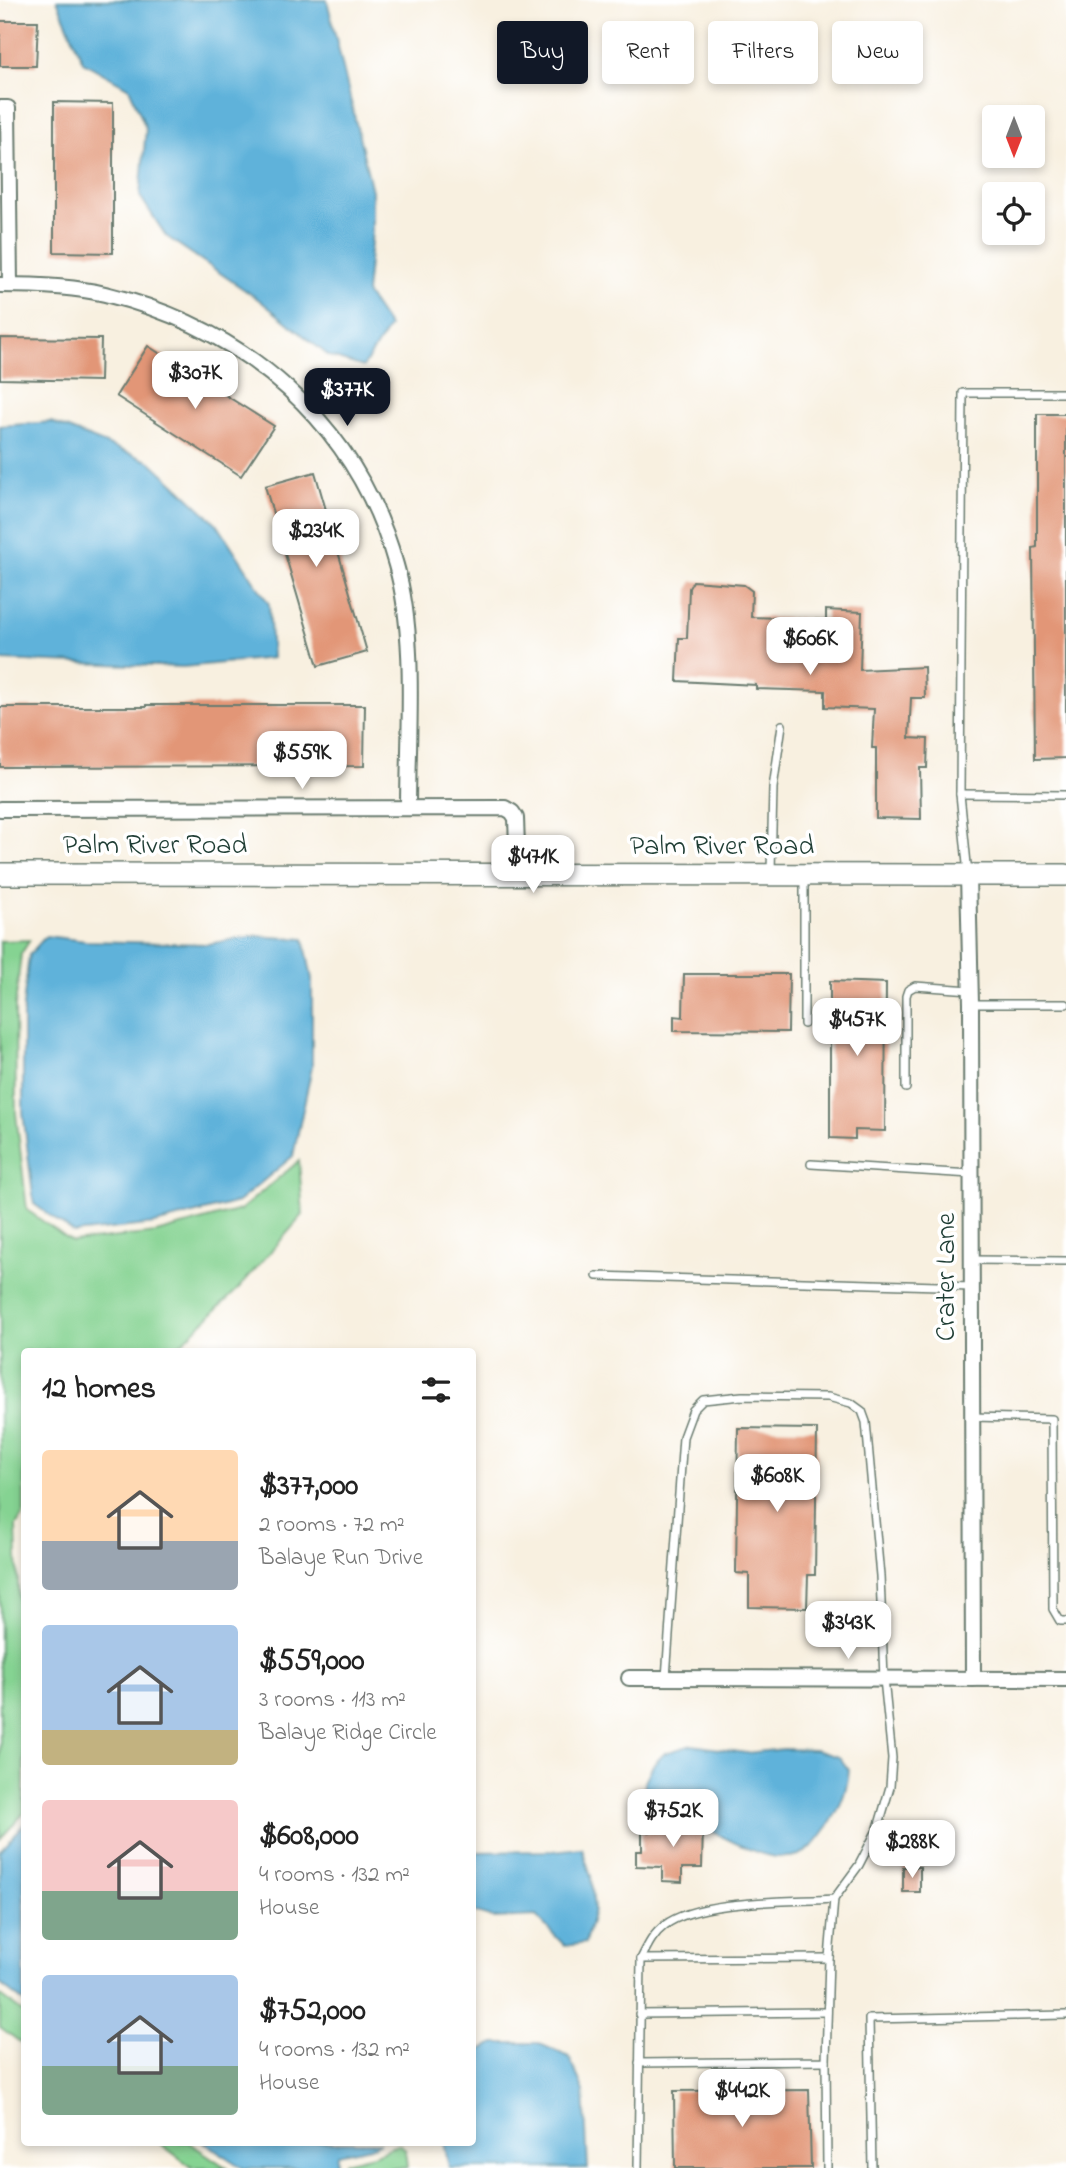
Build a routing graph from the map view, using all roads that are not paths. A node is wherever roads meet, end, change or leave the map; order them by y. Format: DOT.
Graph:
graph roads {
  1 [pos="0,108"];
  2 [pos="5,285"];
  3 [pos="1066,393"];
  4 [pos="782,725"];
  5 [pos="960,794"];
  6 [pos="1066,795"];
  7 [pos="408,808"];
  8 [pos="0,809"];
  9 [pos="0,874"];
  10 [pos="519,874"];
  11 [pos="771,875"];
  12 [pos="804,875"];
  13 [pos="968,875"];
  14 [pos="1066,875"];
  15 [pos="971,997"];
  16 [pos="1066,1004"];
  17 [pos="804,1024"];
  18 [pos="906,1088"];
  19 [pos="811,1164"];
  20 [pos="971,1174"];
  21 [pos="972,1260"];
  22 [pos="1066,1261"];
  23 [pos="597,1276"];
  24 [pos="972,1287"];
  25 [pos="972,1417"];
  26 [pos="1066,1621"];
  27 [pos="629,1678"];
  28 [pos="666,1678"];
  29 [pos="884,1679"];
  30 [pos="973,1679"];
  31 [pos="1066,1679"];
  32 [pos="834,1899"];
  33 [pos="829,1958"];
  34 [pos="641,1959"];
  35 [pos="827,2012"];
  36 [pos="639,2014"];
  37 [pos="1066,2015"];
  38 [pos="826,2061"];
  39 [pos="639,2063"];
  40 [pos="638,2168"];
  41 [pos="827,2168"];
  42 [pos="872,2168"];
  1 -- 2 [label="street"];
  2 -- 7 [label="street"];
  3 -- 5 [label="lane"];
  4 -- 11 [label="lane"];
  5 -- 6 [label="lane"];
  5 -- 13 [label="lane"];
  7 -- 8 [label="street"];
  7 -- 10 [label="street"];
  9 -- 10 [label="street, Palm River Road"];
  10 -- 11 [label="street, Palm River Road"];
  11 -- 12 [label="street, Palm River Road"];
  12 -- 13 [label="street, Palm River Road"];
  12 -- 17 [label="lane"];
  13 -- 14 [label="street, Palm River Road"];
  13 -- 15 [label="street, Crater Lane"];
  15 -- 16 [label="lane"];
  15 -- 18 [label="lane"];
  15 -- 20 [label="street, Crater Lane"];
  19 -- 20 [label="lane"];
  20 -- 21 [label="street, Crater Lane"];
  21 -- 22 [label="lane"];
  21 -- 24 [label="street, Crater Lane"];
  23 -- 24 [label="lane"];
  24 -- 25 [label="street, Crater Lane"];
  25 -- 26 [label="lane"];
  25 -- 30 [label="street, Crater Lane"];
  27 -- 28 [label="street"];
  28 -- 29 [label="street"];
  28 -- 29 [label="lane"];
  29 -- 30 [label="street"];
  29 -- 32 [label="lane"];
  30 -- 31 [label="street"];
  32 -- 33 [label="lane"];
  32 -- 34 [label="lane"];
  33 -- 34 [label="lane"];
  33 -- 35 [label="lane"];
  34 -- 36 [label="lane"];
  35 -- 36 [label="lane"];
  35 -- 38 [label="lane"];
  36 -- 39 [label="lane"];
  37 -- 42 [label="lane"];
  38 -- 39 [label="lane"];
  38 -- 41 [label="lane"];
  39 -- 40 [label="lane"];
}
